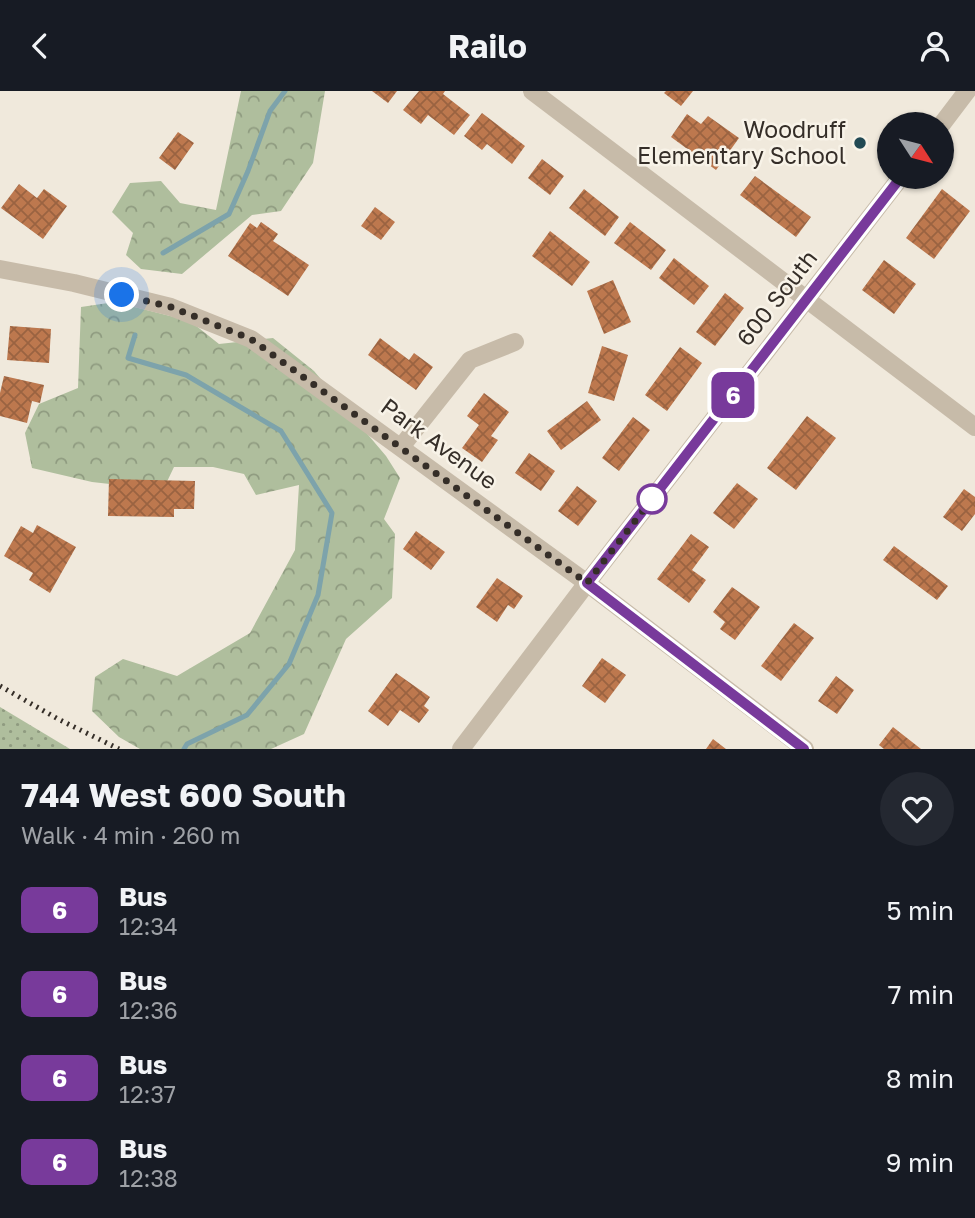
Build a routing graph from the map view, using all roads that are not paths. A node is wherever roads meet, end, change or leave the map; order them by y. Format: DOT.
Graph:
graph roads {
  1 [pos="532,91"];
  2 [pos="967,91"];
  3 [pos="951,112"];
  4 [pos="892,189"];
  5 [pos="0,270"];
  6 [pos="808,299"];
  7 [pos="515,342"];
  8 [pos="975,427"];
  9 [pos="401,447"];
  10 [pos="587,583"];
  11 [pos="461,749"];
  12 [pos="804,749"];
  1 -- 6 [label="street"];
  2 -- 3 [label="street"];
  4 -- 6 [label="street, 600 South"];
  5 -- 9 [label="street, Park Avenue"];
  6 -- 8 [label="street"];
  6 -- 10 [label="street, 600 South"];
  7 -- 9 [label="street"];
  9 -- 10 [label="street, Park Avenue"];
  10 -- 11 [label="street, 600 South"];
  10 -- 12 [label="street, Park Avenue"];
}
